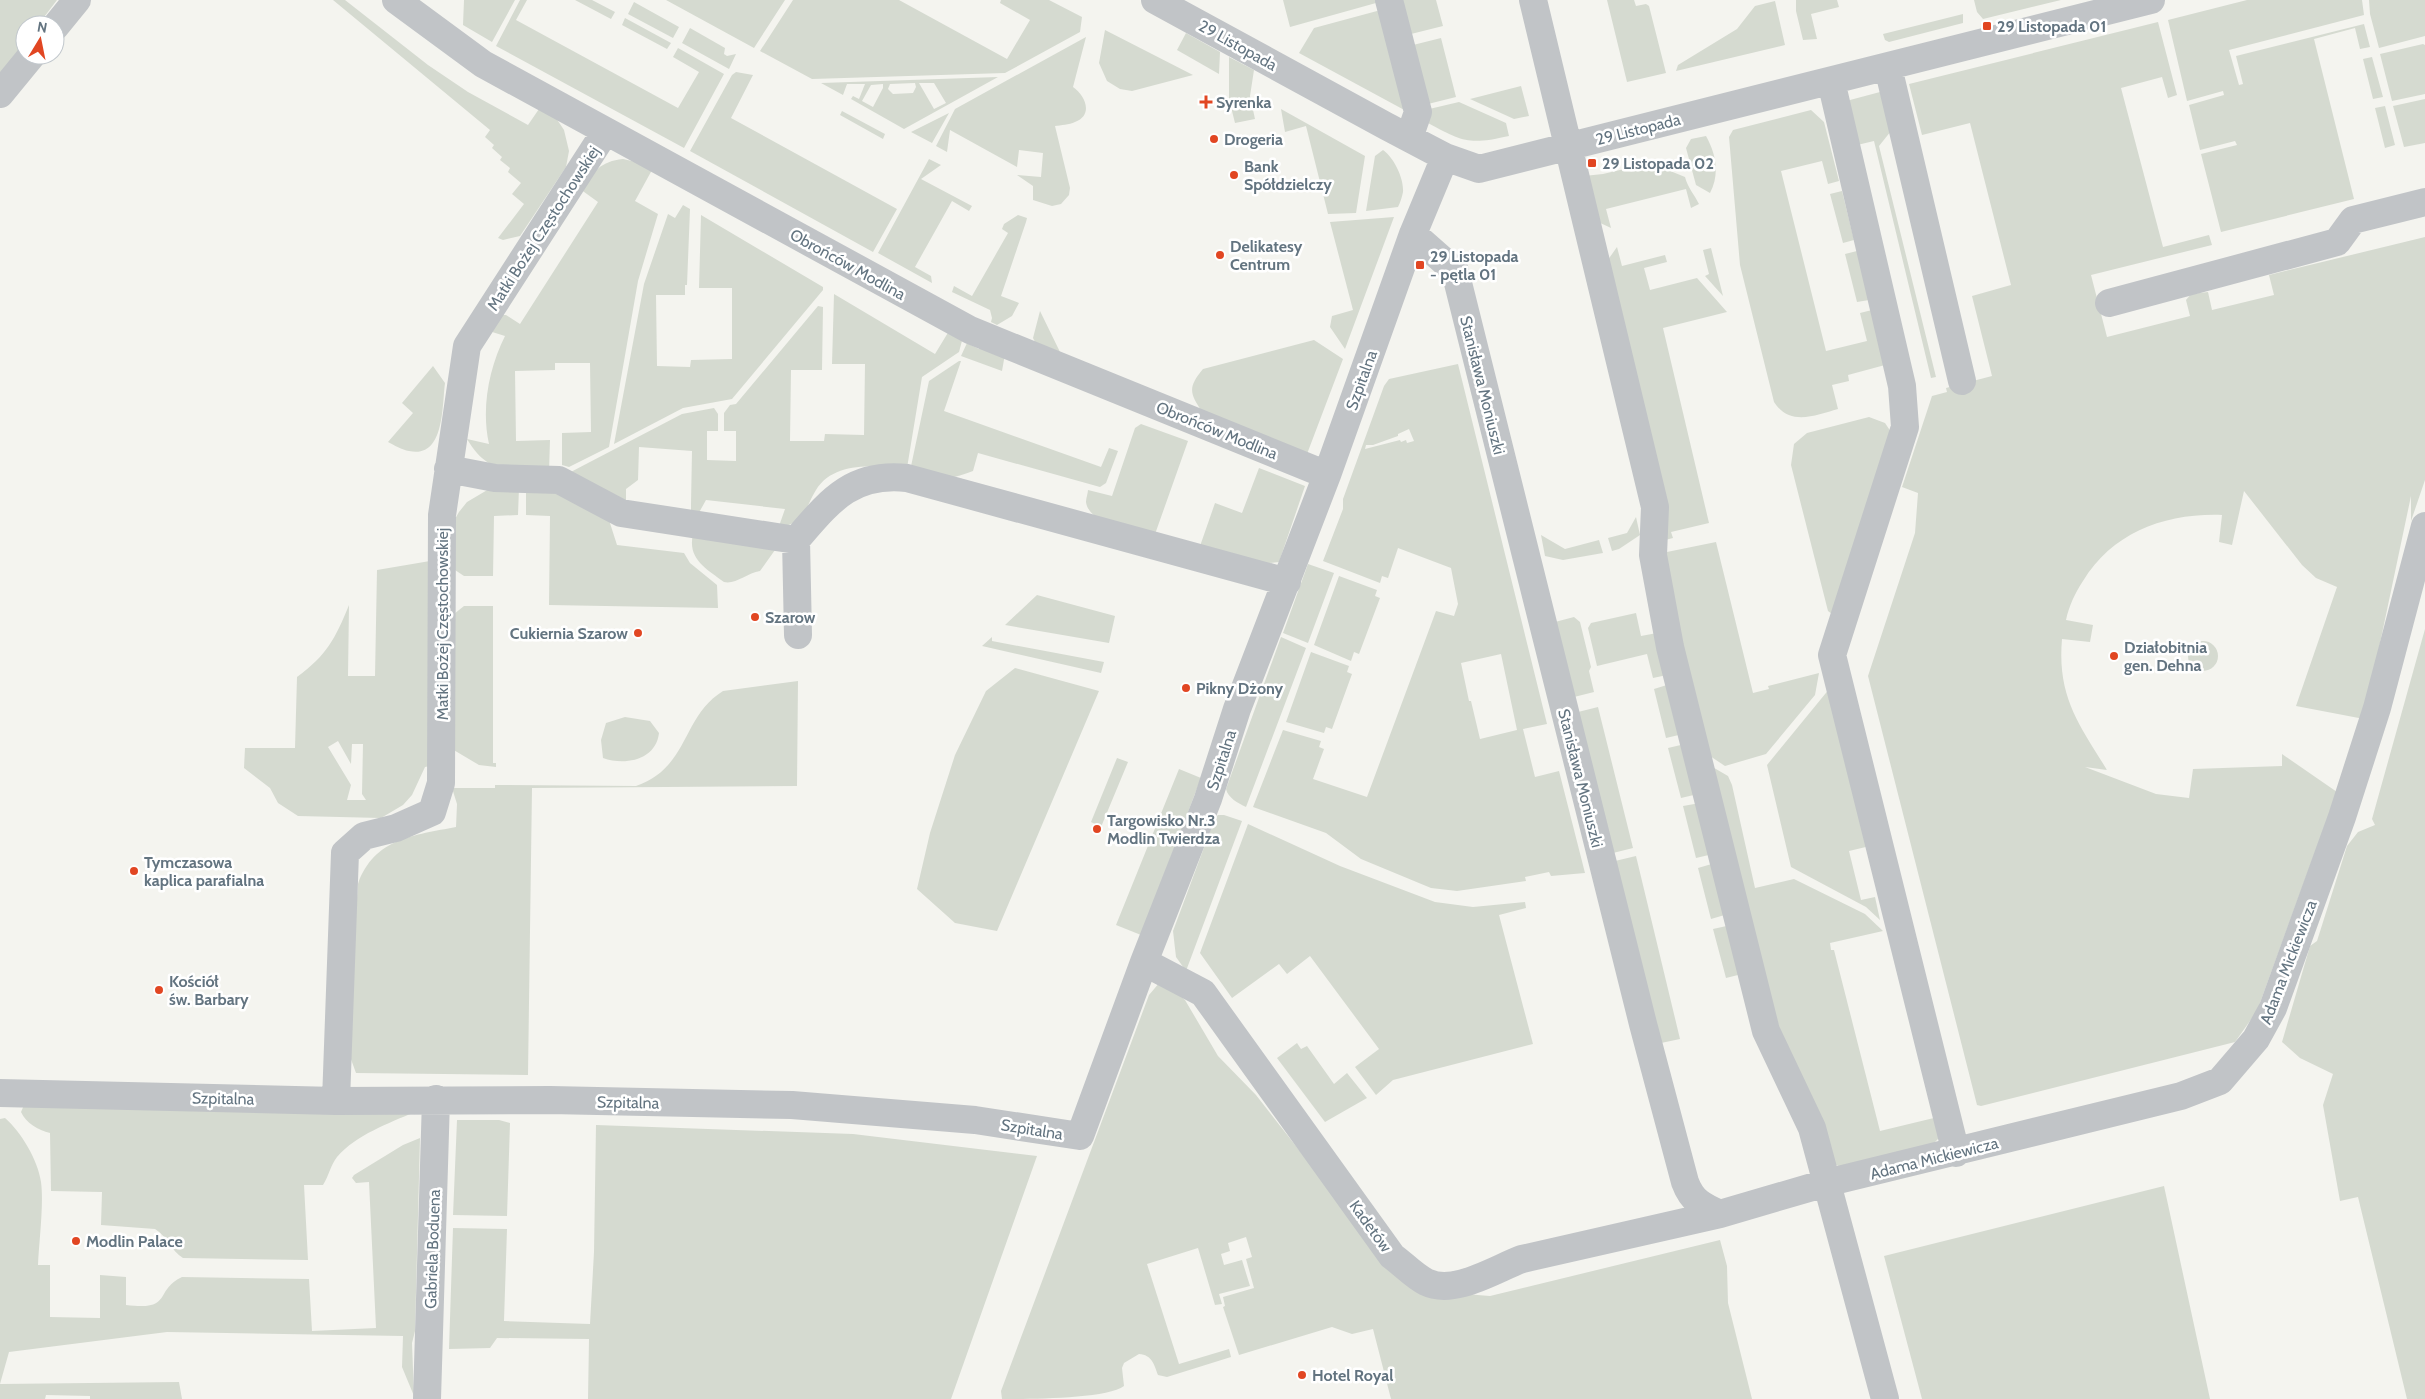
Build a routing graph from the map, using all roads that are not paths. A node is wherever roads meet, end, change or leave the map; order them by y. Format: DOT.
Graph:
graph roads {
  1 [pos="77,0"];
  2 [pos="396,0"];
  3 [pos="1155,0"];
  4 [pos="1390,0"];
  5 [pos="1533,0"];
  6 [pos="2151,0"];
  7 [pos="2096,7"];
  8 [pos="65,15"];
  9 [pos="24,65"];
  10 [pos="1888,67"];
  11 [pos="1831,81"];
  12 [pos="0,94"];
  13 [pos="605,132"];
  14 [pos="1409,138"];
  15 [pos="1567,147"];
  16 [pos="1445,157"];
  17 [pos="2425,202"];
  18 [pos="1413,234"];
  19 [pos="2109,303"];
  20 [pos="1962,382"];
  21 [pos="448,469"];
  22 [pos="1328,475"];
  23 [pos="2425,526"];
  24 [pos="796,540"];
  25 [pos="1287,582"];
  26 [pos="798,635"];
  27 [pos="1144,962"];
  28 [pos="0,1093"];
  29 [pos="436,1099"];
  30 [pos="336,1101"];
  31 [pos="1956,1153"];
  32 [pos="1826,1183"];
  33 [pos="1720,1214"];
  34 [pos="428,1399"];
  35 [pos="1885,1399"];
  1 -- 8 [label="street"];
  2 -- 13 [label="street, Obrońców Modlina"];
  3 -- 14 [label="street, 29 Listopada"];
  4 -- 14 [label="street"];
  5 -- 15 [label="street"];
  6 -- 7 [label="street, 29 Listopada"];
  7 -- 10 [label="street, 29 Listopada"];
  9 -- 12 [label="street"];
  10 -- 11 [label="street, 29 Listopada"];
  10 -- 20 [label="street"];
  11 -- 15 [label="street, 29 Listopada"];
  11 -- 31 [label="street"];
  13 -- 21 [label="street, Matki Bożej Częstochowskiej"];
  13 -- 22 [label="street, Obrońców Modlina"];
  14 -- 16 [label="street, 29 Listopada"];
  15 -- 16 [label="street, 29 Listopada"];
  15 -- 32 [label="street"];
  16 -- 18 [label="street, Szpitalna"];
  17 -- 19 [label="street"];
  18 -- 22 [label="street, Szpitalna"];
  18 -- 33 [label="street, Stanisława Moniuszki"];
  21 -- 24 [label="street"];
  21 -- 30 [label="street, Matki Bożej Częstochowskiej"];
  22 -- 25 [label="street, Szpitalna"];
  23 -- 31 [label="street, Adama Mickiewicza"];
  24 -- 25 [label="street"];
  24 -- 26 [label="street"];
  25 -- 27 [label="street, Szpitalna"];
  27 -- 29 [label="street, Szpitalna"];
  27 -- 33 [label="street, Kadetów"];
  28 -- 30 [label="street, Szpitalna"];
  29 -- 30 [label="street, Szpitalna"];
  29 -- 34 [label="street, Gabriela Boduena"];
  31 -- 32 [label="street, Adama Mickiewicza"];
  32 -- 33 [label="street"];
  32 -- 35 [label="street"];
}
